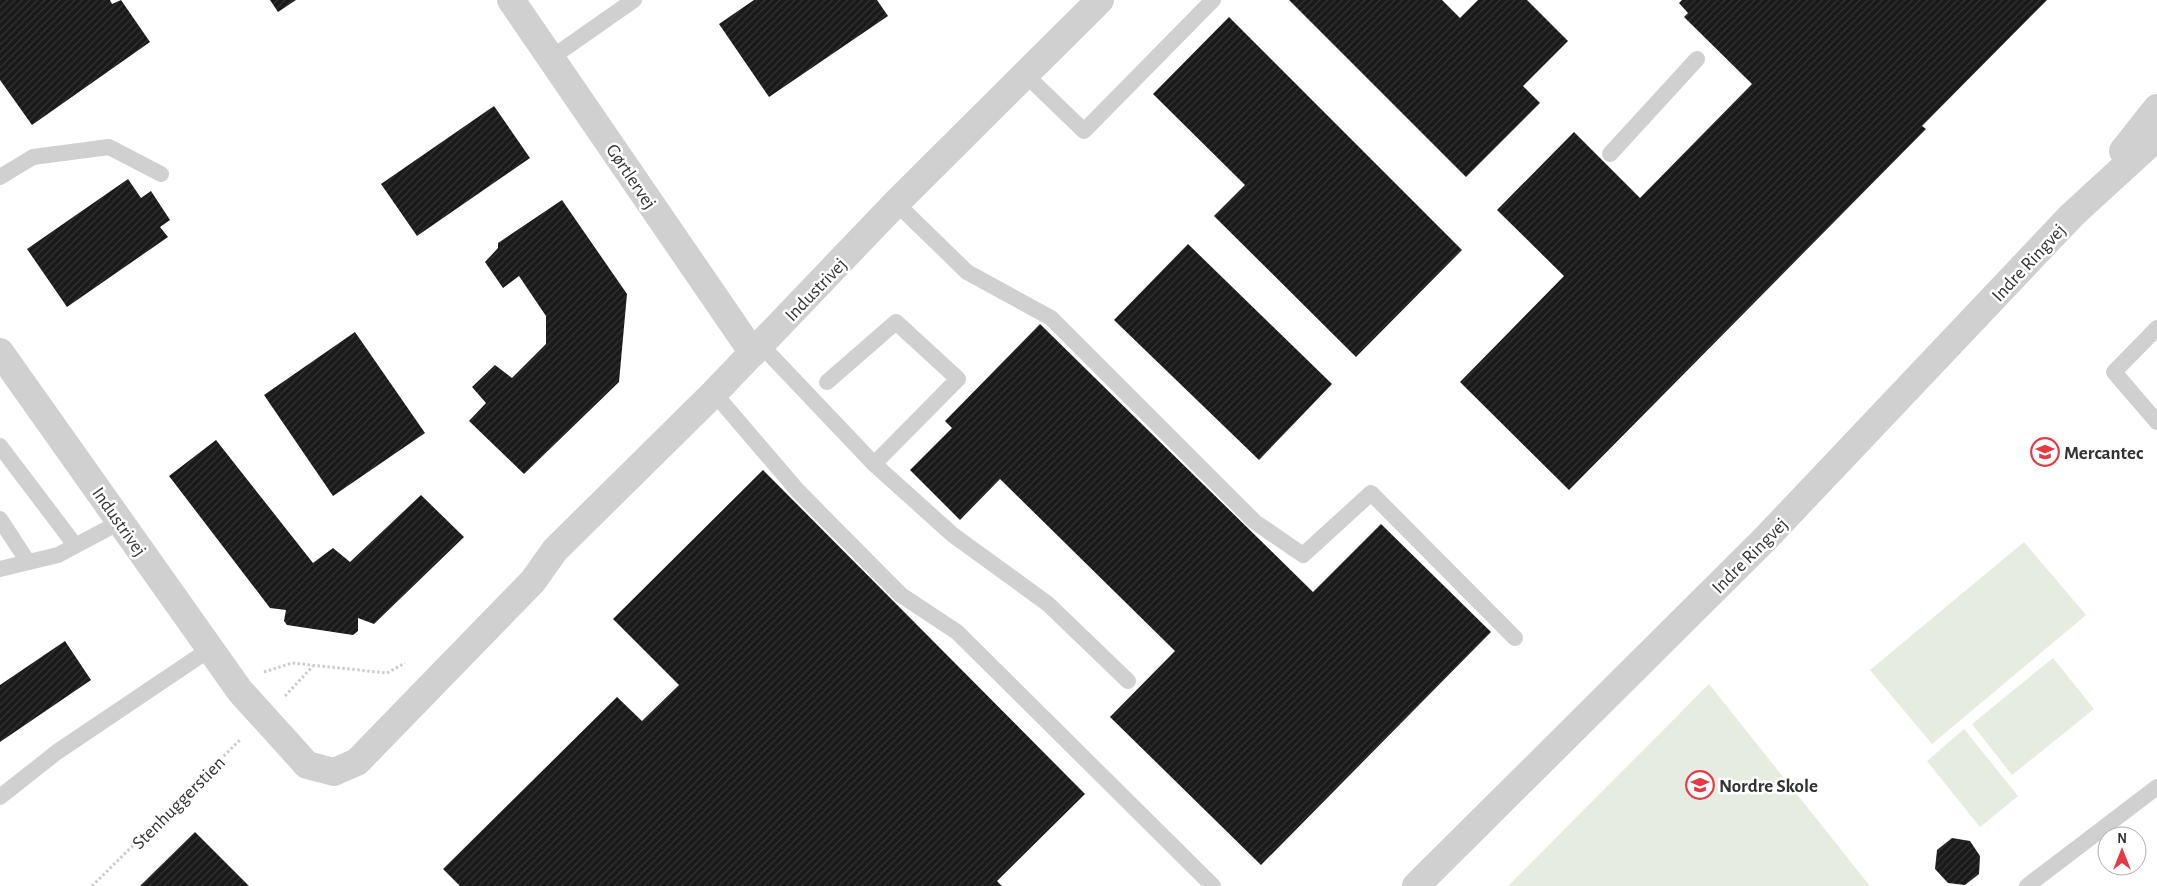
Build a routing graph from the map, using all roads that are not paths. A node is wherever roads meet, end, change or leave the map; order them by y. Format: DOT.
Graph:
graph roads {
  1 [pos="511,0"];
  2 [pos="634,0"];
  3 [pos="1100,0"];
  4 [pos="1213,0"];
  5 [pos="551,58"];
  6 [pos="1697,59"];
  7 [pos="1026,75"];
  8 [pos="2157,108"];
  9 [pos="2157,137"];
  10 [pos="1610,154"];
  11 [pos="161,174"];
  12 [pos="0,177"];
  13 [pos="896,203"];
  14 [pos="2072,215"];
  15 [pos="2157,328"];
  16 [pos="757,349"];
  17 [pos="0,352"];
  18 [pos="827,382"];
  19 [pos="714,393"];
  20 [pos="2157,422"];
  21 [pos="0,446"];
  22 [pos="874,464"];
  23 [pos="0,519"];
  24 [pos="120,522"];
  25 [pos="75,545"];
  26 [pos="28,562"];
  27 [pos="0,569"];
  28 [pos="1515,638"];
  29 [pos="210,649"];
  30 [pos="1128,681"];
  31 [pos="2157,787"];
  32 [pos="0,797"];
  33 [pos="1213,886"];
  34 [pos="1416,886"];
  35 [pos="2027,886"];
  1 -- 5 [label="street, Gørtlervej"];
  2 -- 5 [label="lane"];
  3 -- 7 [label="street, Industrivej"];
  4 -- 7 [label="lane"];
  5 -- 16 [label="street, Gørtlervej"];
  6 -- 10 [label="lane"];
  7 -- 13 [label="street, Industrivej"];
  8 -- 14 [label="street, Indre Ringvej"];
  9 -- 14 [label="street, Indre Ringvej"];
  11 -- 12 [label="lane"];
  13 -- 16 [label="street, Industrivej"];
  13 -- 28 [label="lane"];
  14 -- 34 [label="street, Indre Ringvej"];
  15 -- 20 [label="lane"];
  16 -- 19 [label="street, Industrivej"];
  16 -- 22 [label="lane"];
  17 -- 24 [label="street, Industrivej"];
  18 -- 22 [label="lane"];
  19 -- 29 [label="street, Industrivej"];
  19 -- 33 [label="lane"];
  21 -- 25 [label="lane"];
  22 -- 30 [label="lane"];
  23 -- 26 [label="lane"];
  24 -- 25 [label="lane"];
  24 -- 29 [label="street, Industrivej"];
  25 -- 26 [label="lane"];
  26 -- 27 [label="lane"];
  29 -- 32 [label="lane"];
  31 -- 35 [label="lane"];
}
